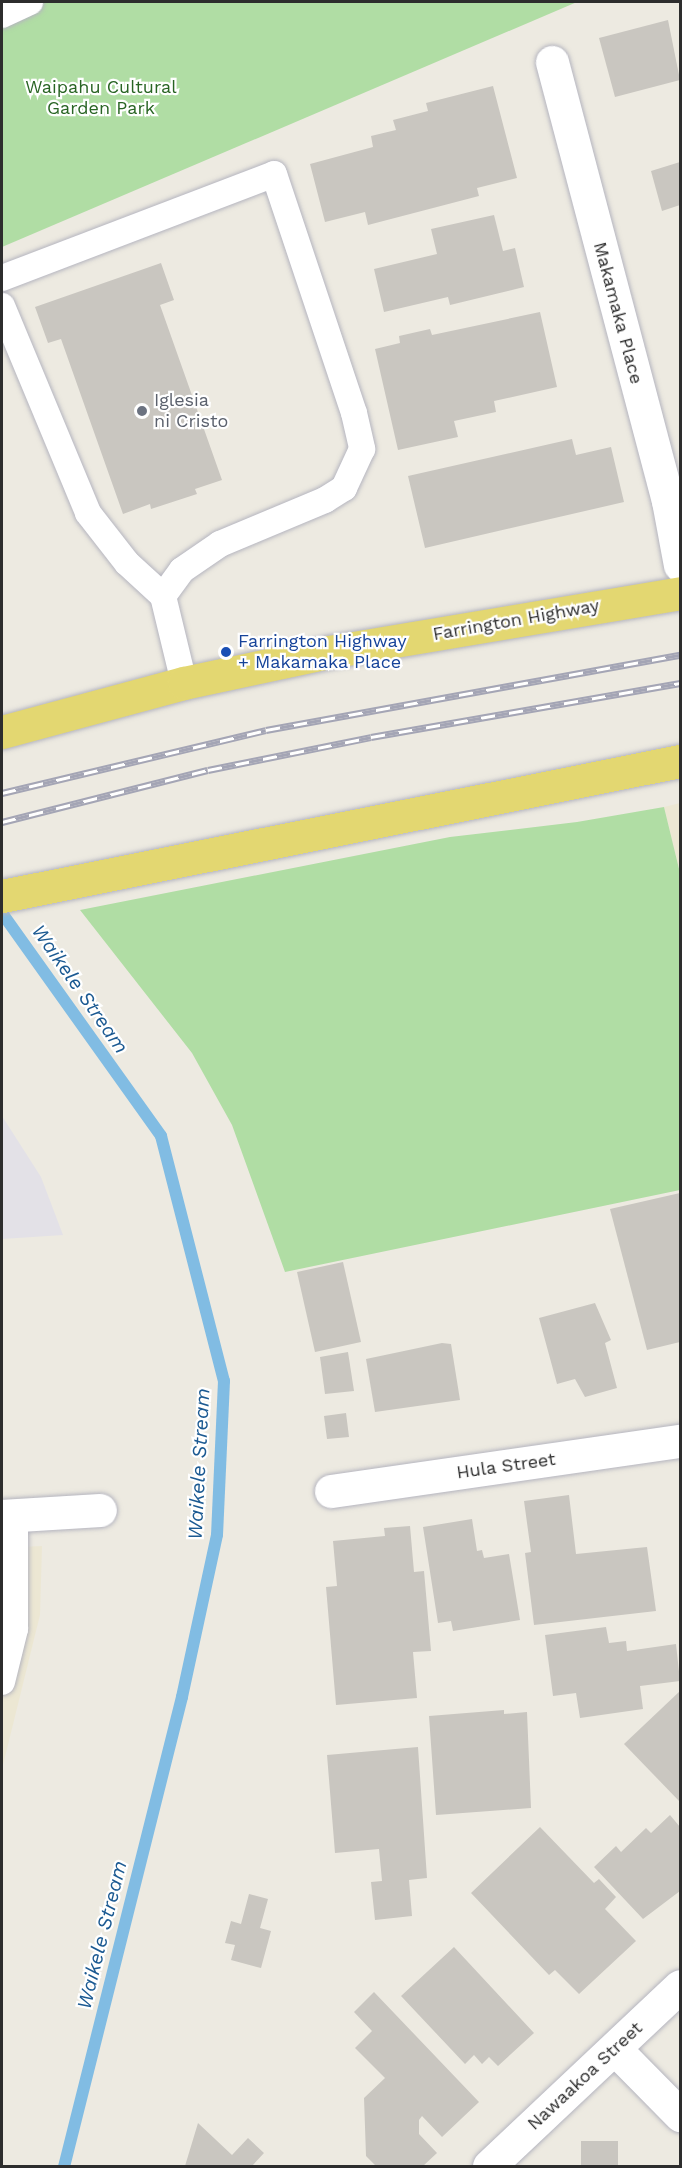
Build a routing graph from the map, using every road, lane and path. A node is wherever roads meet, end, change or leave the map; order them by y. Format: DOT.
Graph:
graph roads {
  1 [pos="30,2"];
  2 [pos="2,15"];
  3 [pos="552,62"];
  4 [pos="2,278"];
  5 [pos="2,306"];
  6 [pos="681,565"];
  7 [pos="681,593"];
  8 [pos="163,596"];
  9 [pos="184,683"];
  10 [pos="3,731"];
  11 [pos="681,761"];
  12 [pos="2,896"];
  13 [pos="681,1441"];
  14 [pos="331,1491"];
  15 [pos="100,1510"];
  16 [pos="8,1516"];
  17 [pos="2,1682"];
  18 [pos="681,1986"];
  19 [pos="615,2049"];
  20 [pos="681,2115"];
  21 [pos="489,2166"];
  1 -- 2 [label="lane"];
  3 -- 6 [label="street, Makamaka Place"];
  4 -- 8 [label="lane"];
  5 -- 8 [label="lane"];
  7 -- 9 [label="main road, Farrington Highway"];
  8 -- 9 [label="lane"];
  9 -- 10 [label="main road, Farrington Highway"];
  11 -- 12 [label="main road"];
  13 -- 14 [label="street, Hula Street"];
  15 -- 16 [label="street"];
  16 -- 17 [label="lane"];
  18 -- 19 [label="street, Nawaakoa Street"];
  19 -- 20 [label="street"];
  19 -- 21 [label="street, Nawaakoa Street"];
}
